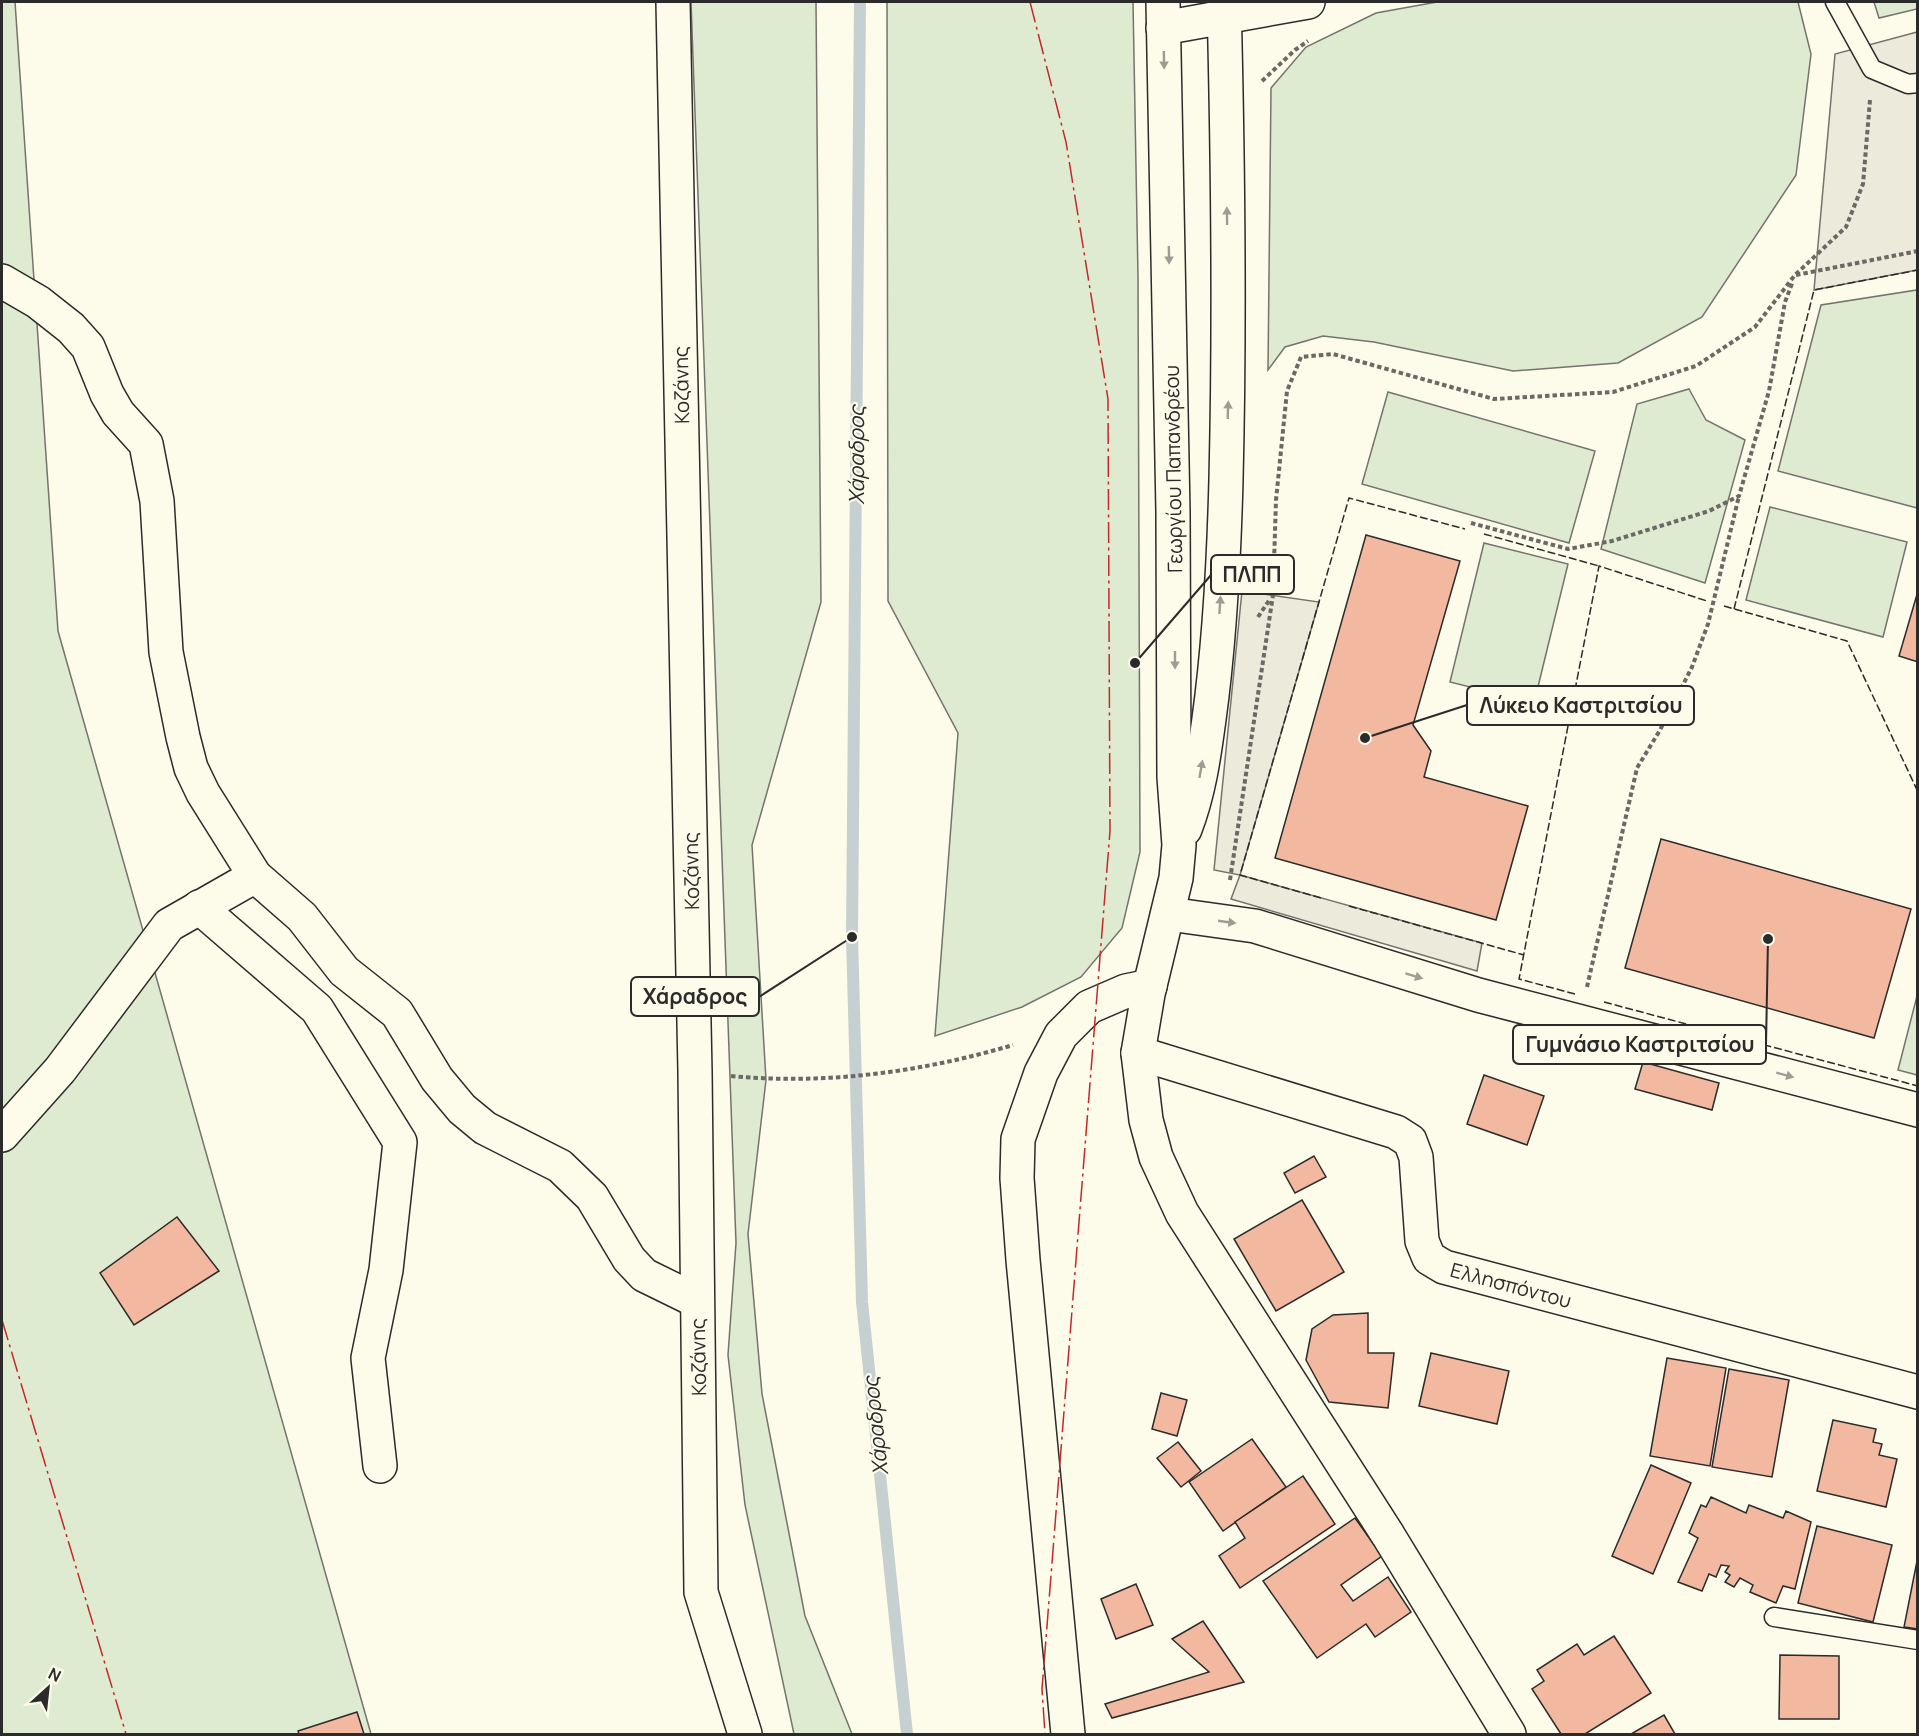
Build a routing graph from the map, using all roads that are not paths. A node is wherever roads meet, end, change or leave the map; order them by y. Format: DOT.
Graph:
graph roads {
  1 [pos="673,2"];
  2 [pos="1308,2"];
  3 [pos="1835,2"];
  4 [pos="1225,9"];
  5 [pos="1163,14"];
  6 [pos="1917,83"];
  7 [pos="2,281"];
  8 [pos="1179,845"];
  9 [pos="255,876"];
  10 [pos="199,907"];
  11 [pos="1169,914"];
  12 [pos="1150,986"];
  13 [pos="1138,1053"];
  14 [pos="1917,1110"];
  15 [pos="2,1135"];
  16 [pos="697,1301"];
  17 [pos="1917,1392"];
  18 [pos="380,1466"];
  19 [pos="1774,1617"];
  20 [pos="1917,1640"];
  21 [pos="745,1734"];
  22 [pos="1068,1734"];
  23 [pos="1509,1734"];
  1 -- 16 [label="street, Κοζάνης"];
  2 -- 4 [label="street"];
  3 -- 6 [label="lane"];
  4 -- 5 [label="street"];
  8 -- 4 [label="street, one-way"];
  5 -- 8 [label="street, Γεωργίου Παπανδρέου, one-way"];
  7 -- 9 [label="street"];
  8 -- 11 [label="street"];
  9 -- 10 [label="street"];
  9 -- 16 [label="street"];
  10 -- 15 [label="street"];
  10 -- 18 [label="street"];
  11 -- 12 [label="street"];
  11 -- 14 [label="street, one-way"];
  12 -- 13 [label="street"];
  12 -- 22 [label="street"];
  13 -- 17 [label="street, Ελλησπόντου"];
  13 -- 23 [label="street"];
  16 -- 21 [label="street, Κοζάνης"];
  19 -- 20 [label="lane"];
}
